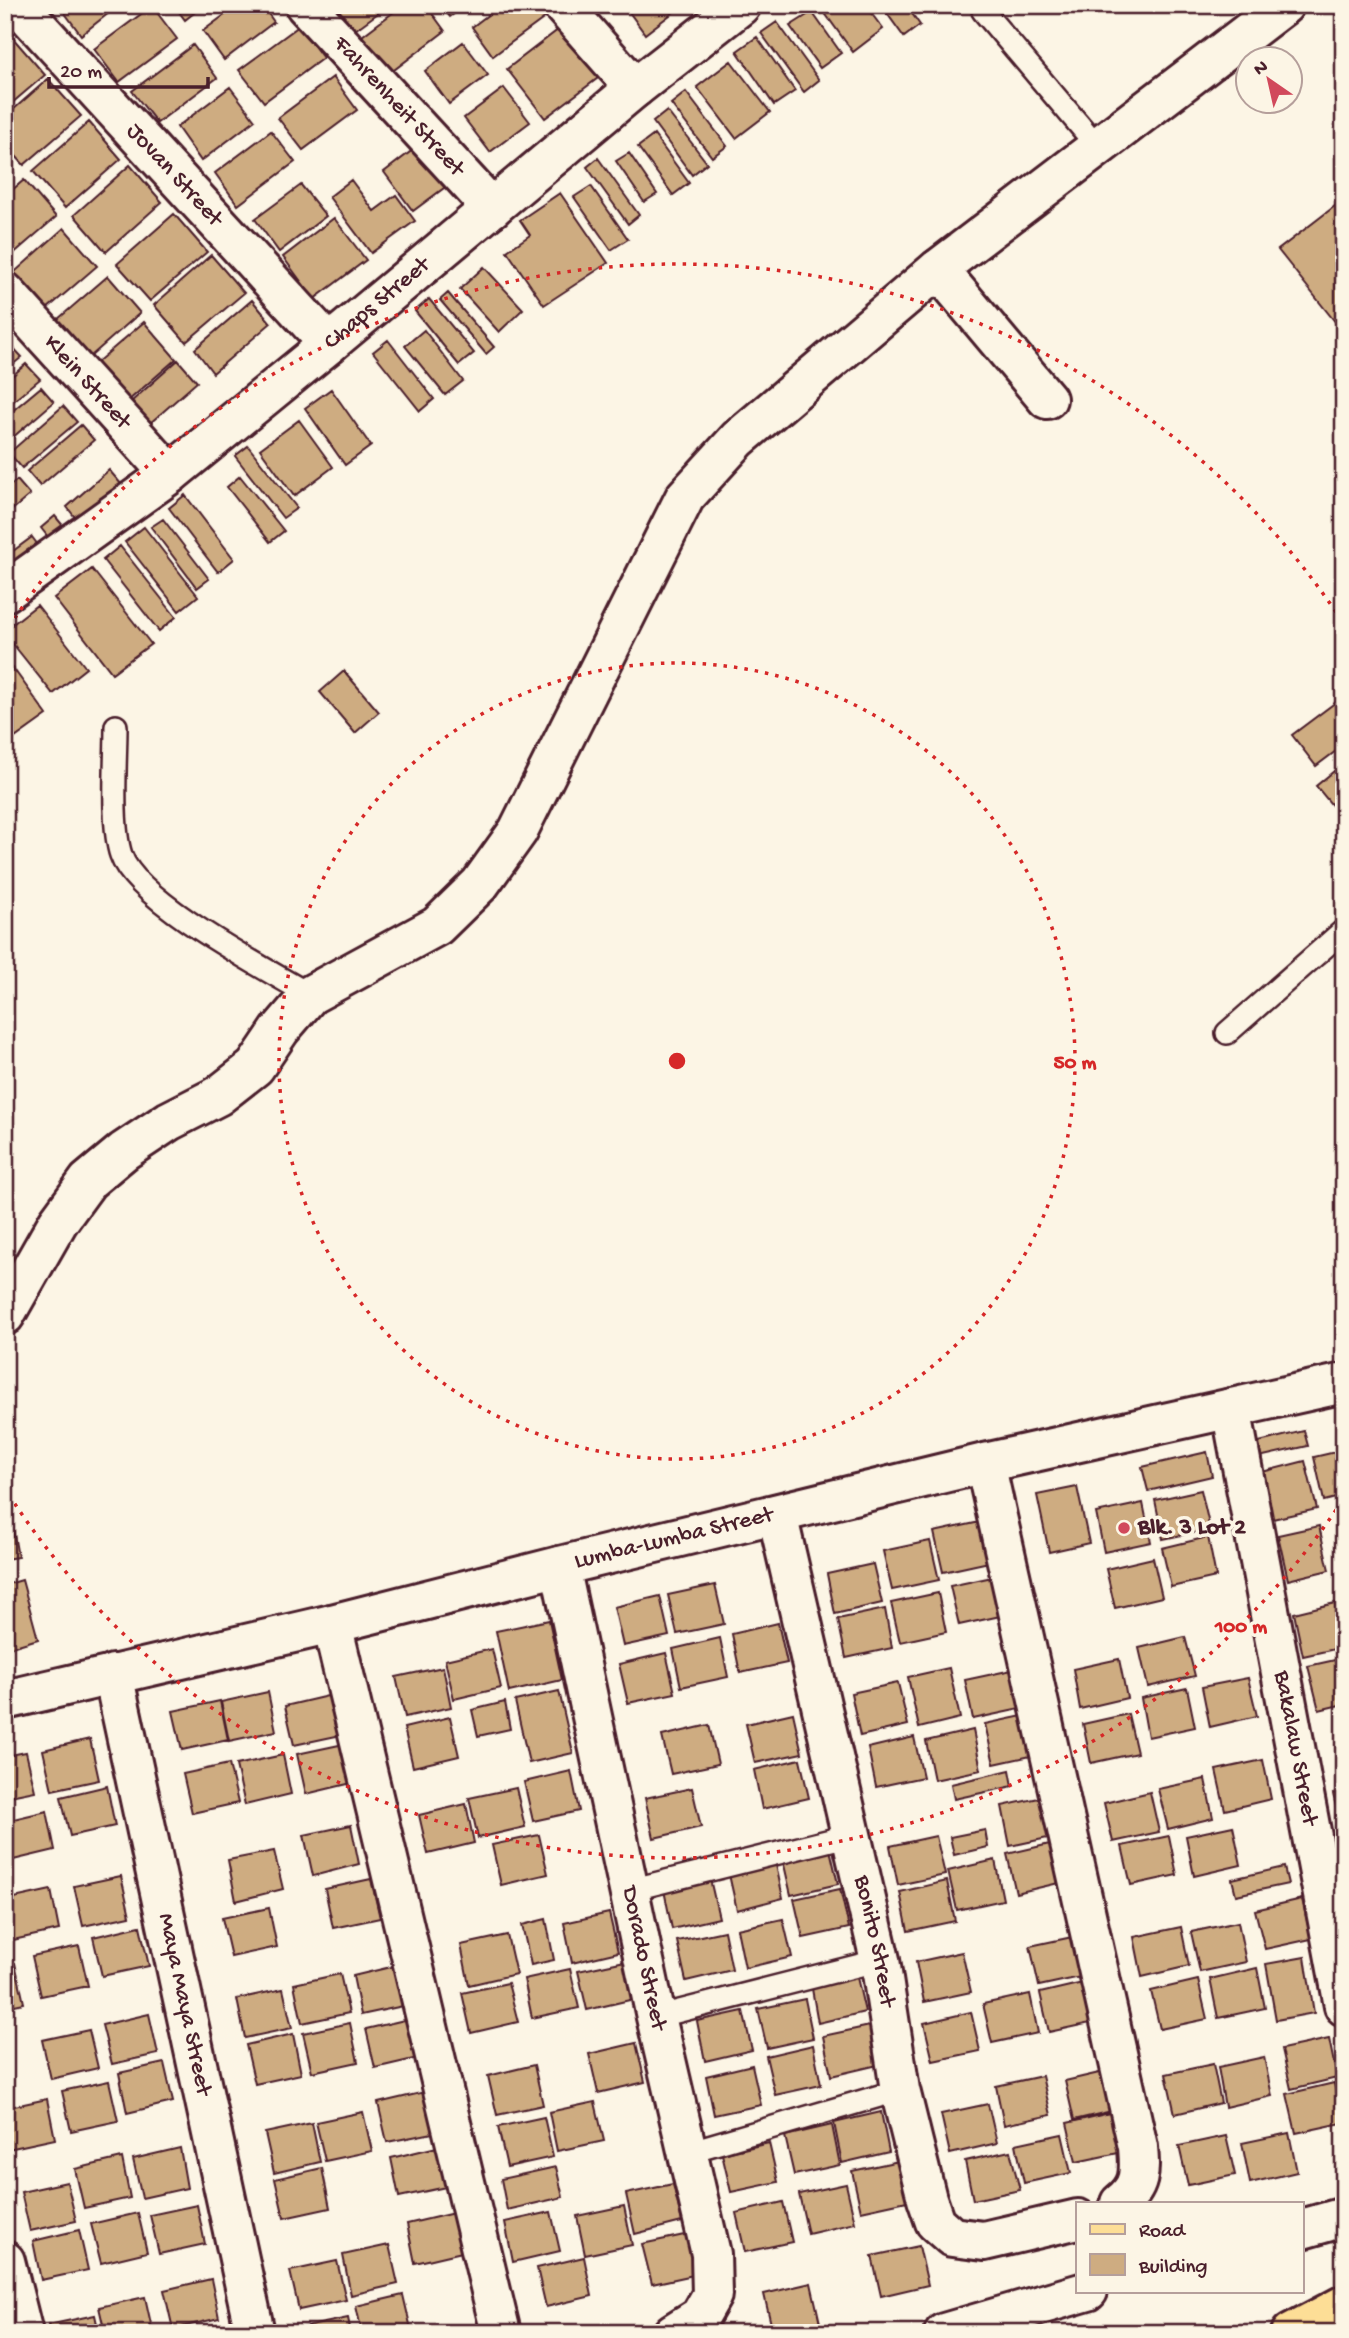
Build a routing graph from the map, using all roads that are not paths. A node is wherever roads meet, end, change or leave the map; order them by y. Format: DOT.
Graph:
graph roads {
  1 [pos="18,5"];
  2 [pos="305,5"];
  3 [pos="562,5"];
  4 [pos="741,5"];
  5 [pos="1284,5"];
  6 [pos="983,11"];
  7 [pos="635,88"];
  8 [pos="1098,147"];
  9 [pos="492,208"];
  10 [pos="938,269"];
  11 [pos="5,292"];
  12 [pos="329,344"];
  13 [pos="1047,399"];
  14 [pos="170,474"];
  15 [pos="5,592"];
  16 [pos="116,726"];
  17 [pos="1344,930"];
  18 [pos="310,995"];
  19 [pos="1227,1033"];
  20 [pos="5,1315"];
  21 [pos="1344,1383"];
  22 [pos="1231,1408"];
  23 [pos="985,1463"];
  24 [pos="777,1514"];
  25 [pos="560,1566"];
  26 [pos="332,1624"];
  27 [pos="113,1674"];
  28 [pos="5,1700"];
  29 [pos="850,1835"];
  30 [pos="630,1890"];
  31 [pos="880,1960"];
  32 [pos="1344,2006"];
  33 [pos="656,2017"];
  34 [pos="900,2090"];
  35 [pos="688,2152"];
  36 [pos="1121,2202"];
  37 [pos="1344,2217"];
  38 [pos="1076,2219"];
  39 [pos="1304,2228"];
  40 [pos="5,2261"];
  41 [pos="1085,2292"];
  42 [pos="1344,2305"];
  43 [pos="23,2333"];
  44 [pos="255,2333"];
  45 [pos="501,2333"];
  46 [pos="673,2333"];
  47 [pos="944,2333"];
  48 [pos="1291,2333"];
  1 -- 12 [label="street, Jovan Street"];
  2 -- 9 [label="street, Fahrenheit Street"];
  3 -- 7 [label="street"];
  4 -- 7 [label="street, Chaps Street"];
  5 -- 8 [label="street"];
  6 -- 8 [label="lane"];
  7 -- 9 [label="street, Chaps Street"];
  8 -- 10 [label="street"];
  9 -- 12 [label="street, Chaps Street"];
  10 -- 13 [label="street"];
  10 -- 18 [label="street"];
  11 -- 14 [label="street, Klein Street"];
  12 -- 14 [label="street, Chaps Street"];
  14 -- 15 [label="street, Chaps Street"];
  16 -- 18 [label="lane"];
  17 -- 19 [label="lane"];
  18 -- 20 [label="street"];
  21 -- 22 [label="street, Lumba-Lumba Street"];
  22 -- 23 [label="street, Lumba-Lumba Street"];
  22 -- 32 [label="street, Bakalaw Street"];
  23 -- 24 [label="street, Lumba-Lumba Street"];
  23 -- 36 [label="street"];
  24 -- 25 [label="street, Lumba-Lumba Street"];
  24 -- 29 [label="street, Bonito Street"];
  25 -- 26 [label="street, Lumba-Lumba Street"];
  25 -- 30 [label="street, Dorado Street"];
  26 -- 27 [label="street, Lumba-Lumba Street"];
  26 -- 45 [label="street"];
  27 -- 28 [label="street, Lumba-Lumba Street"];
  27 -- 44 [label="street, Maya Maya Street"];
  29 -- 30 [label="lane"];
  29 -- 31 [label="street, Bonito Street"];
  30 -- 33 [label="street, Dorado Street"];
  31 -- 33 [label="lane"];
  31 -- 34 [label="street, Bonito Street"];
  33 -- 35 [label="street, Dorado Street"];
  34 -- 35 [label="lane"];
  34 -- 38 [label="street, Bonito Street"];
  35 -- 46 [label="street, Dorado Street"];
  37 -- 39 [label="street"];
  40 -- 43 [label="street"];
  41 -- 47 [label="street"];
  42 -- 48 [label="main road"];
}
